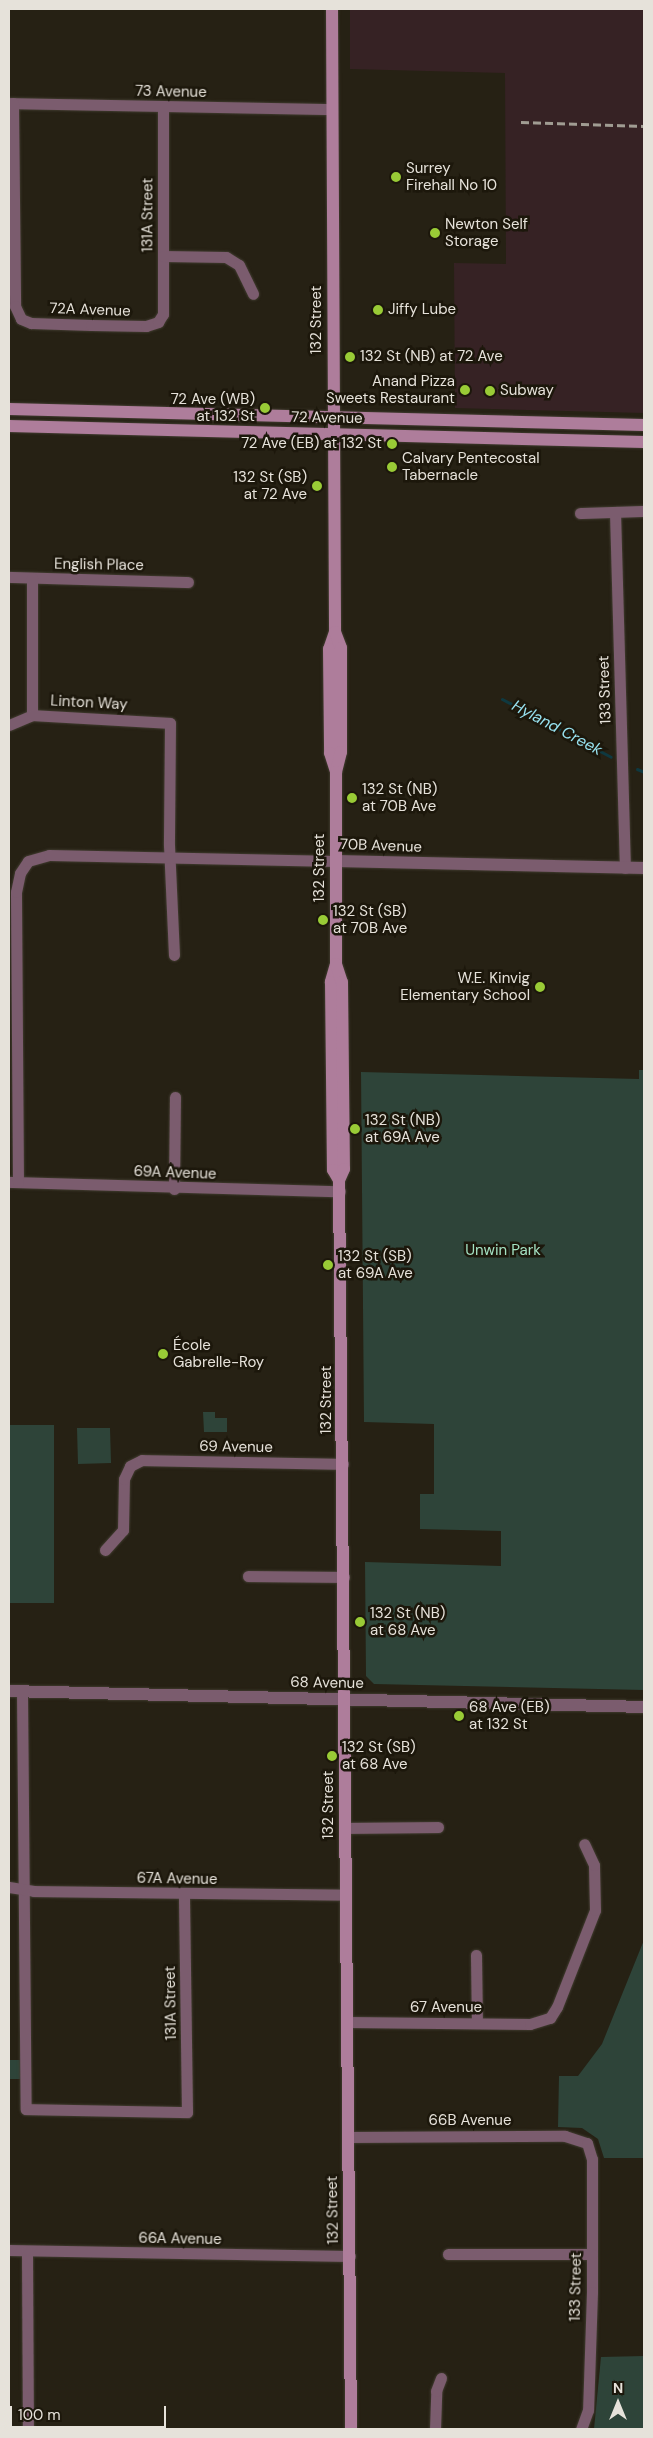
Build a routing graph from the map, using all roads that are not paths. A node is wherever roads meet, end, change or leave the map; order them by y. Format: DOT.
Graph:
graph roads {
  1 [pos="332,9"];
  2 [pos="11,103"];
  3 [pos="163,107"];
  4 [pos="332,109"];
  5 [pos="163,256"];
  6 [pos="253,294"];
  7 [pos="158,322"];
  8 [pos="9,409"];
  9 [pos="333,417"];
  10 [pos="644,425"];
  11 [pos="9,426"];
  12 [pos="334,434"];
  13 [pos="644,442"];
  14 [pos="644,511"];
  15 [pos="580,512"];
  16 [pos="615,512"];
  17 [pos="9,577"];
  18 [pos="32,578"];
  19 [pos="188,582"];
  20 [pos="32,715"];
  21 [pos="9,725"];
  22 [pos="171,859"];
  23 [pos="336,861"];
  24 [pos="625,868"];
  25 [pos="644,868"];
  26 [pos="13,953"];
  27 [pos="174,954"];
  28 [pos="175,1097"];
  29 [pos="13,1182"];
  30 [pos="339,1186"];
  31 [pos="174,1189"];
  32 [pos="343,1464"];
  33 [pos="105,1550"];
  34 [pos="248,1576"];
  35 [pos="344,1577"];
  36 [pos="9,1691"];
  37 [pos="22,1691"];
  38 [pos="344,1699"];
  39 [pos="644,1707"];
  40 [pos="345,1828"];
  41 [pos="438,1828"];
  42 [pos="584,1844"];
  43 [pos="9,1887"];
  44 [pos="23,1890"];
  45 [pos="184,1894"];
  46 [pos="345,1895"];
  47 [pos="476,1955"];
  48 [pos="348,2022"];
  49 [pos="477,2023"];
  50 [pos="348,2137"];
  51 [pos="588,2146"];
  52 [pos="9,2250"];
  53 [pos="27,2251"];
  54 [pos="448,2254"];
  55 [pos="592,2254"];
  56 [pos="350,2256"];
  57 [pos="440,2378"];
  58 [pos="28,2429"];
  59 [pos="351,2429"];
  60 [pos="435,2429"];
  61 [pos="582,2429"];
  1 -- 4 [label="main road, 132 Street"];
  2 -- 3 [label="street, 73 Avenue"];
  2 -- 7 [label="street, 72A Avenue"];
  3 -- 4 [label="street, 73 Avenue"];
  3 -- 5 [label="street, 131A Street"];
  4 -- 9 [label="main road, 132 Street"];
  5 -- 6 [label="street"];
  5 -- 7 [label="street, 131A Street"];
  8 -- 9 [label="main road, 72 Avenue"];
  9 -- 10 [label="main road, 72 Avenue"];
  9 -- 12 [label="main road, 132 Street"];
  11 -- 12 [label="main road, 72 Avenue"];
  12 -- 13 [label="main road, 72 Avenue"];
  12 -- 23 [label="main road, 132 Street"];
  14 -- 16 [label="street"];
  15 -- 16 [label="street"];
  16 -- 24 [label="street, 133 Street"];
  17 -- 18 [label="street, English Place"];
  18 -- 19 [label="street, English Place"];
  18 -- 20 [label="street"];
  20 -- 21 [label="street, Linton Way"];
  20 -- 22 [label="street, Linton Way"];
  22 -- 23 [label="street, 70B Avenue"];
  22 -- 26 [label="street, 70B Avenue"];
  22 -- 27 [label="street"];
  23 -- 24 [label="street, 70B Avenue"];
  23 -- 30 [label="main road, 132 Street"];
  24 -- 25 [label="street, 70B Avenue"];
  26 -- 29 [label="street"];
  28 -- 31 [label="street"];
  29 -- 31 [label="street, 69A Avenue"];
  30 -- 31 [label="street, 69A Avenue"];
  30 -- 32 [label="main road, 132 Street"];
  32 -- 33 [label="street, 69 Avenue"];
  32 -- 35 [label="main road, 132 Street"];
  34 -- 35 [label="street"];
  35 -- 38 [label="main road, 132 Street"];
  36 -- 37 [label="street, 68 Avenue"];
  37 -- 38 [label="street, 68 Avenue"];
  37 -- 44 [label="street"];
  38 -- 39 [label="street, 68 Avenue"];
  38 -- 40 [label="main road, 132 Street"];
  40 -- 41 [label="street"];
  40 -- 46 [label="main road, 132 Street"];
  42 -- 49 [label="street, 67 Avenue"];
  43 -- 44 [label="street, 67A Avenue"];
  44 -- 45 [label="street, 67A Avenue"];
  44 -- 45 [label="street, 131A Street"];
  45 -- 46 [label="street, 67A Avenue"];
  46 -- 48 [label="main road, 132 Street"];
  47 -- 49 [label="street"];
  48 -- 49 [label="street, 67 Avenue"];
  48 -- 50 [label="main road, 132 Street"];
  50 -- 51 [label="street, 66B Avenue"];
  50 -- 56 [label="main road, 132 Street"];
  51 -- 55 [label="street, 133 Street"];
  52 -- 53 [label="street, 66A Avenue"];
  53 -- 56 [label="street, 66A Avenue"];
  53 -- 58 [label="street"];
  54 -- 55 [label="street"];
  55 -- 61 [label="street, 133 Street"];
  56 -- 59 [label="main road, 132 Street"];
  57 -- 60 [label="street"];
}
